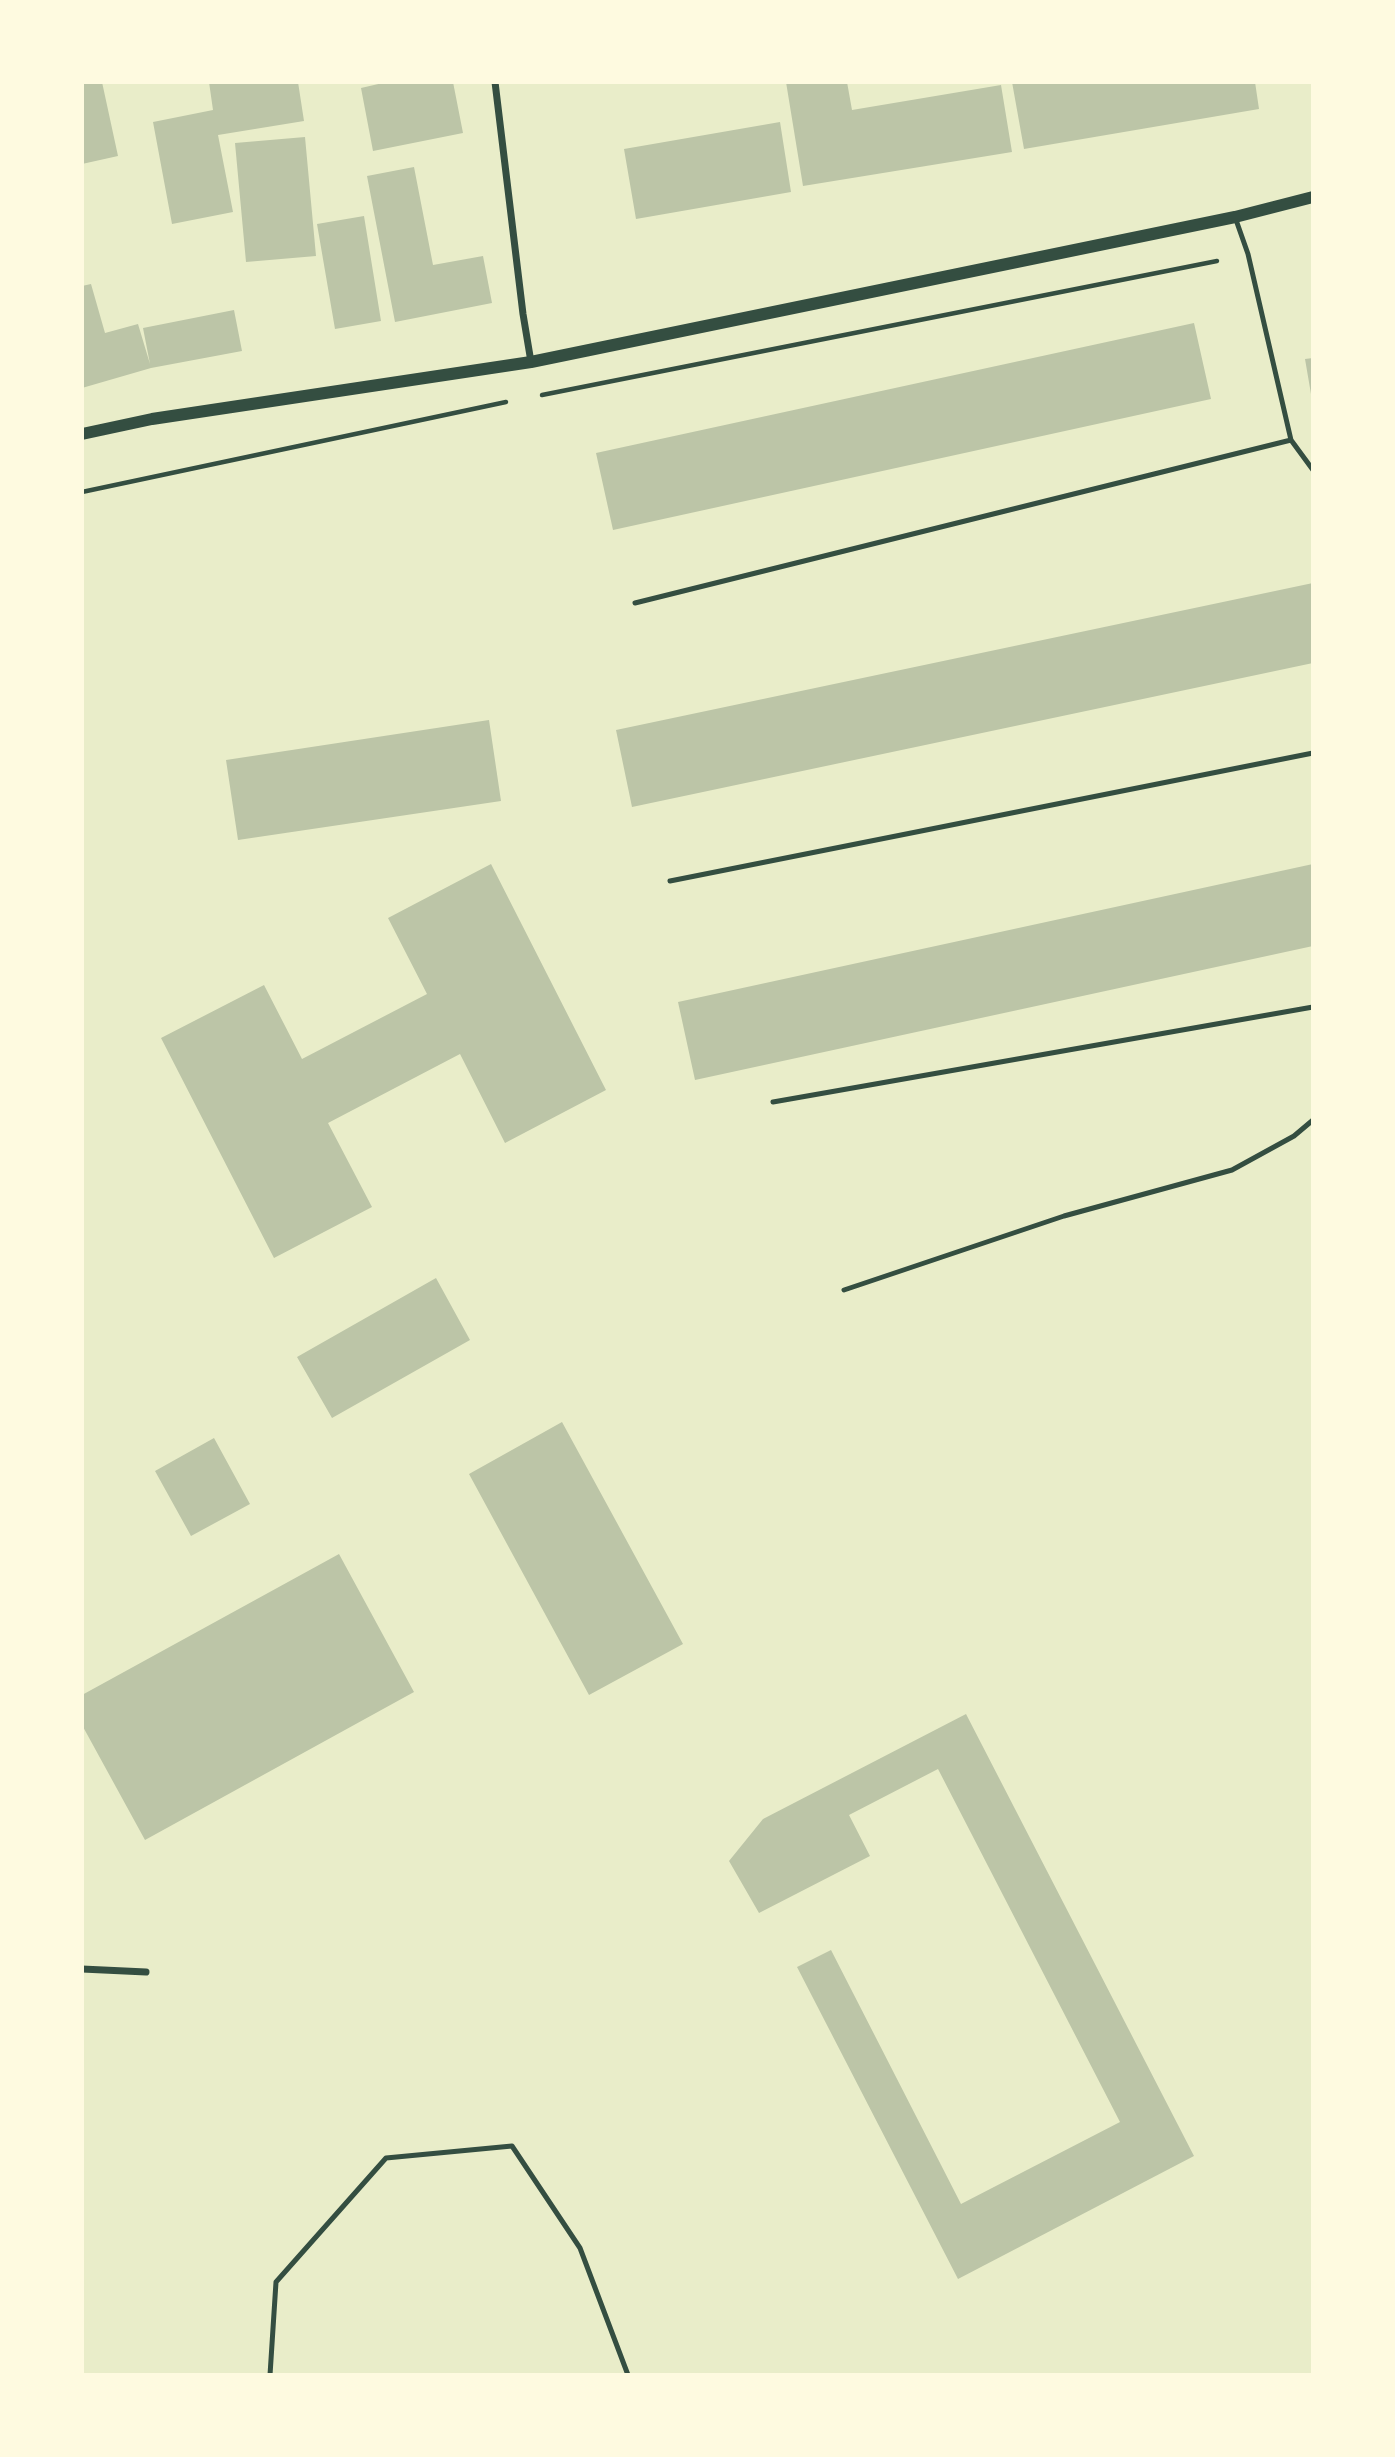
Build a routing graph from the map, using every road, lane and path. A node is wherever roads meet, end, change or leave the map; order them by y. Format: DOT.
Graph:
graph roads {
  1 [pos="495,82"];
  2 [pos="1313,197"];
  3 [pos="1235,217"];
  4 [pos="1217,261"];
  5 [pos="531,362"];
  6 [pos="542,395"];
  7 [pos="506,402"];
  8 [pos="82,434"];
  9 [pos="1291,440"];
  10 [pos="1313,470"];
  11 [pos="82,492"];
  12 [pos="635,603"];
  13 [pos="1313,753"];
  14 [pos="670,881"];
  15 [pos="1313,1007"];
  16 [pos="773,1102"];
  17 [pos="1313,1120"];
  18 [pos="844,1290"];
  19 [pos="82,1969"];
  20 [pos="146,1972"];
  21 [pos="270,2375"];
  22 [pos="628,2375"];
  1 -- 5 [label="street"];
  2 -- 3 [label="street"];
  3 -- 5 [label="street"];
  3 -- 9 [label="lane"];
  4 -- 6 [label="path"];
  5 -- 8 [label="street"];
  7 -- 11 [label="path"];
  9 -- 10 [label="lane"];
  9 -- 12 [label="lane"];
  13 -- 14 [label="lane"];
  15 -- 16 [label="lane"];
  17 -- 18 [label="lane"];
  19 -- 20 [label="street"];
  21 -- 22 [label="lane"];
}
